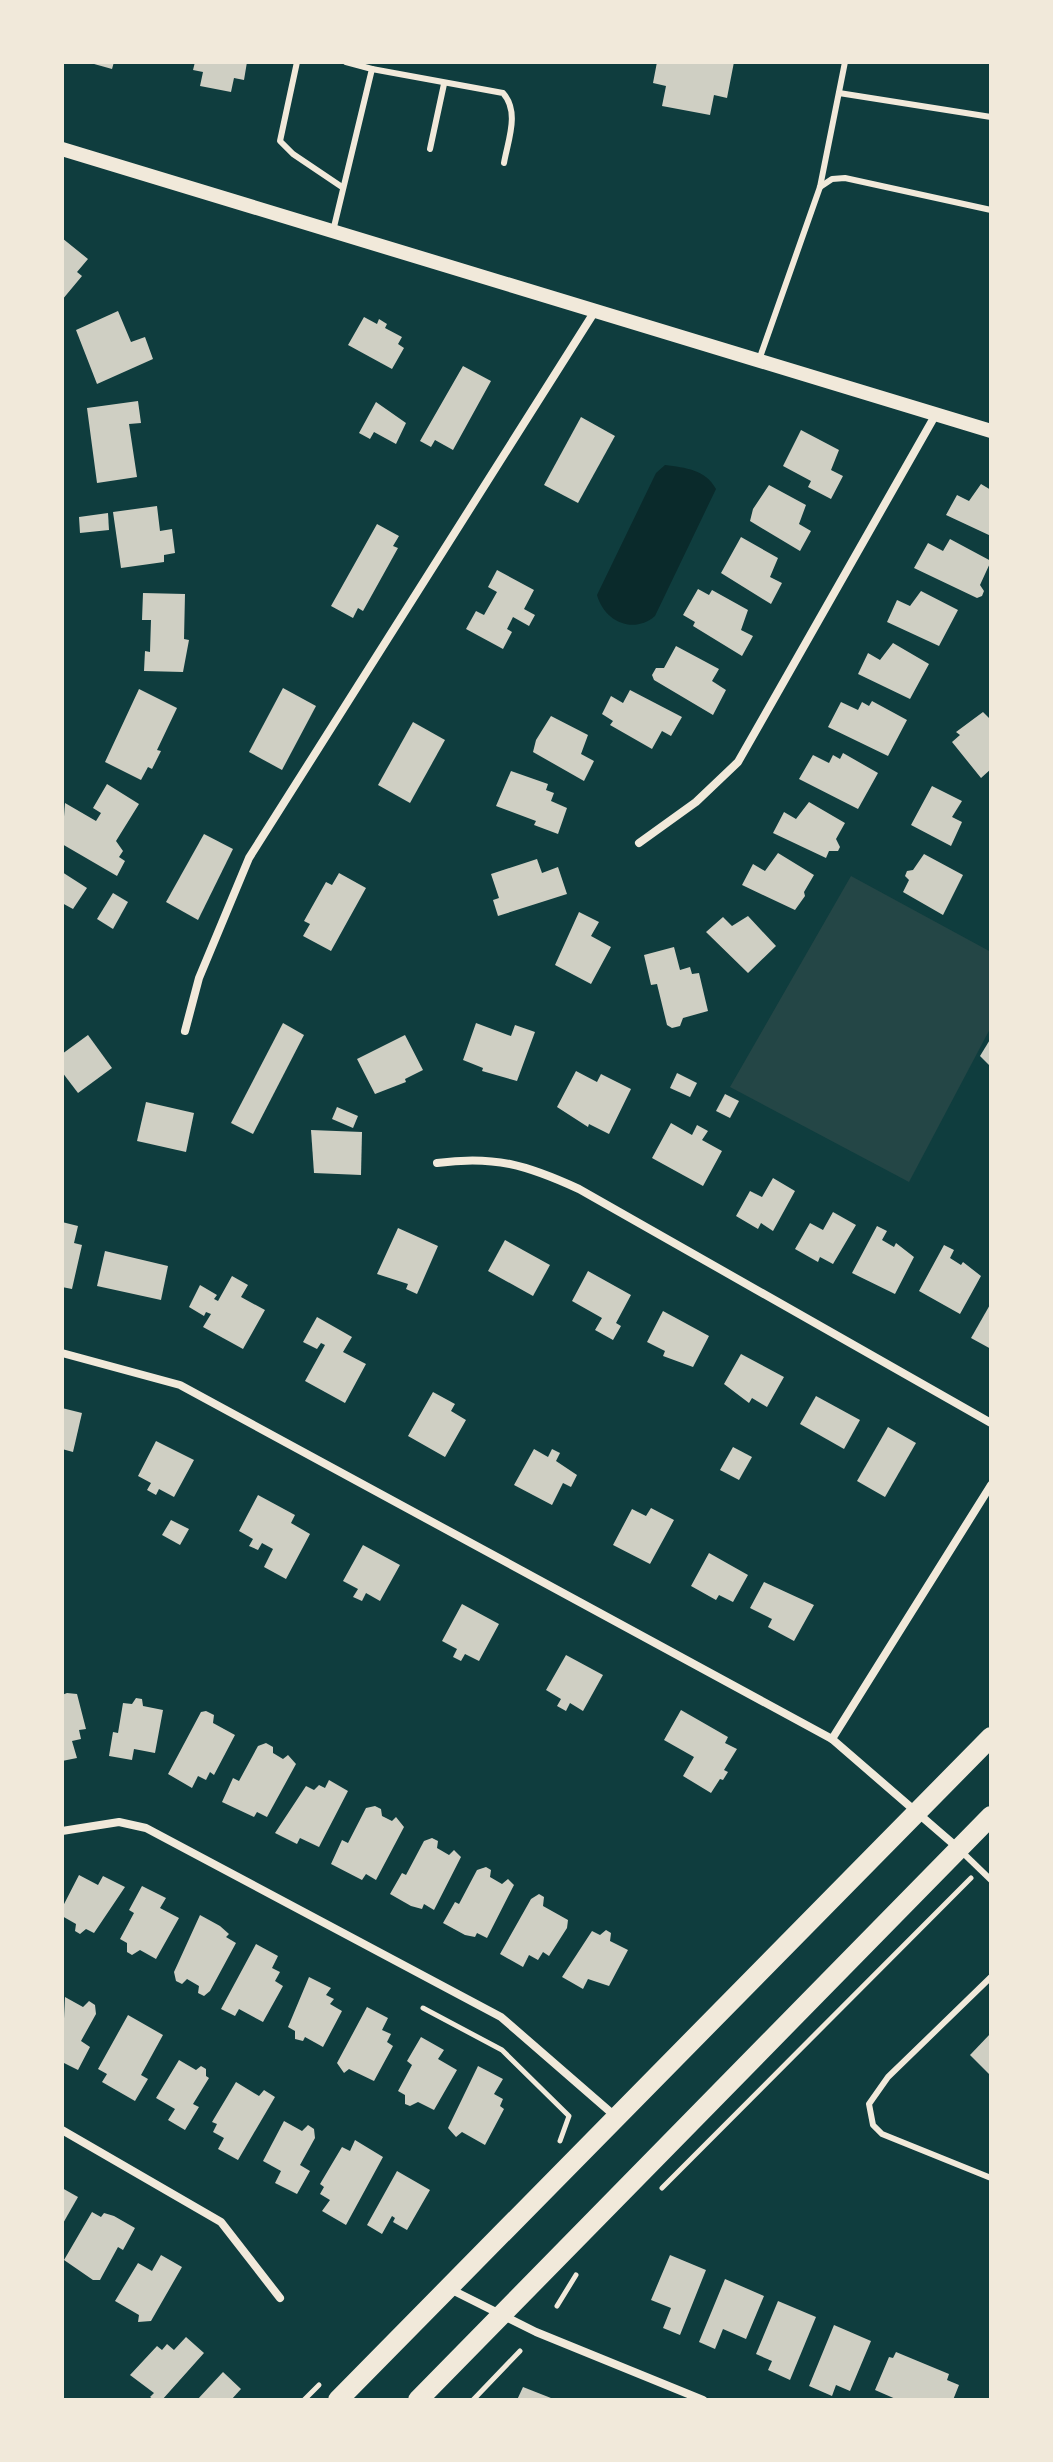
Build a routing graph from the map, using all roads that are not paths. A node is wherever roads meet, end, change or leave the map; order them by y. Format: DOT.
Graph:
graph roads {
  1 [pos="297,62"];
  2 [pos="346,62"];
  3 [pos="845,62"];
  4 [pos="372,69"];
  5 [pos="444,84"];
  6 [pos="839,93"];
  7 [pos="991,117"];
  8 [pos="62,149"];
  9 [pos="430,149"];
  10 [pos="504,163"];
  11 [pos="342,187"];
  12 [pos="820,187"];
  13 [pos="991,210"];
  14 [pos="333,231"];
  15 [pos="596,310"];
  16 [pos="759,360"];
  17 [pos="937,414"];
  18 [pos="991,431"];
  19 [pos="639,843"];
  20 [pos="185,1031"];
  21 [pos="437,1163"];
  22 [pos="62,1353"];
  23 [pos="991,1423"];
  24 [pos="991,1485"];
  25 [pos="991,1737"];
  26 [pos="832,1739"];
  27 [pos="918,1810"];
  28 [pos="991,1816"];
  29 [pos="62,1831"];
  30 [pos="958,1849"];
  31 [pos="991,1880"];
  32 [pos="991,1977"];
  33 [pos="617,2118"];
  34 [pos="62,2130"];
  35 [pos="991,2178"];
  36 [pos="448,2288"];
  37 [pos="280,2298"];
  38 [pos="501,2316"];
  39 [pos="338,2400"];
  40 [pos="418,2400"];
  41 [pos="703,2400"];
  1 -- 11 [label="lane"];
  2 -- 4 [label="lane"];
  3 -- 6 [label="lane"];
  4 -- 5 [label="lane"];
  4 -- 11 [label="lane"];
  5 -- 9 [label="lane"];
  5 -- 10 [label="lane"];
  6 -- 7 [label="lane"];
  6 -- 12 [label="lane"];
  8 -- 14 [label="street"];
  11 -- 14 [label="lane"];
  12 -- 13 [label="lane"];
  12 -- 16 [label="lane"];
  14 -- 15 [label="street"];
  15 -- 16 [label="street"];
  15 -- 20 [label="street"];
  16 -- 17 [label="street"];
  17 -- 18 [label="street"];
  17 -- 19 [label="street"];
  21 -- 23 [label="street"];
  22 -- 26 [label="street"];
  24 -- 26 [label="street"];
  25 -- 27 [label="main road"];
  26 -- 27 [label="street"];
  27 -- 30 [label="street"];
  27 -- 33 [label="main road"];
  28 -- 30 [label="main road"];
  29 -- 33 [label="street"];
  30 -- 31 [label="lane"];
  30 -- 38 [label="main road"];
  32 -- 35 [label="lane"];
  33 -- 36 [label="main road"];
  34 -- 37 [label="street"];
  36 -- 38 [label="street"];
  36 -- 39 [label="main road"];
  38 -- 40 [label="main road"];
  38 -- 41 [label="street"];
}
